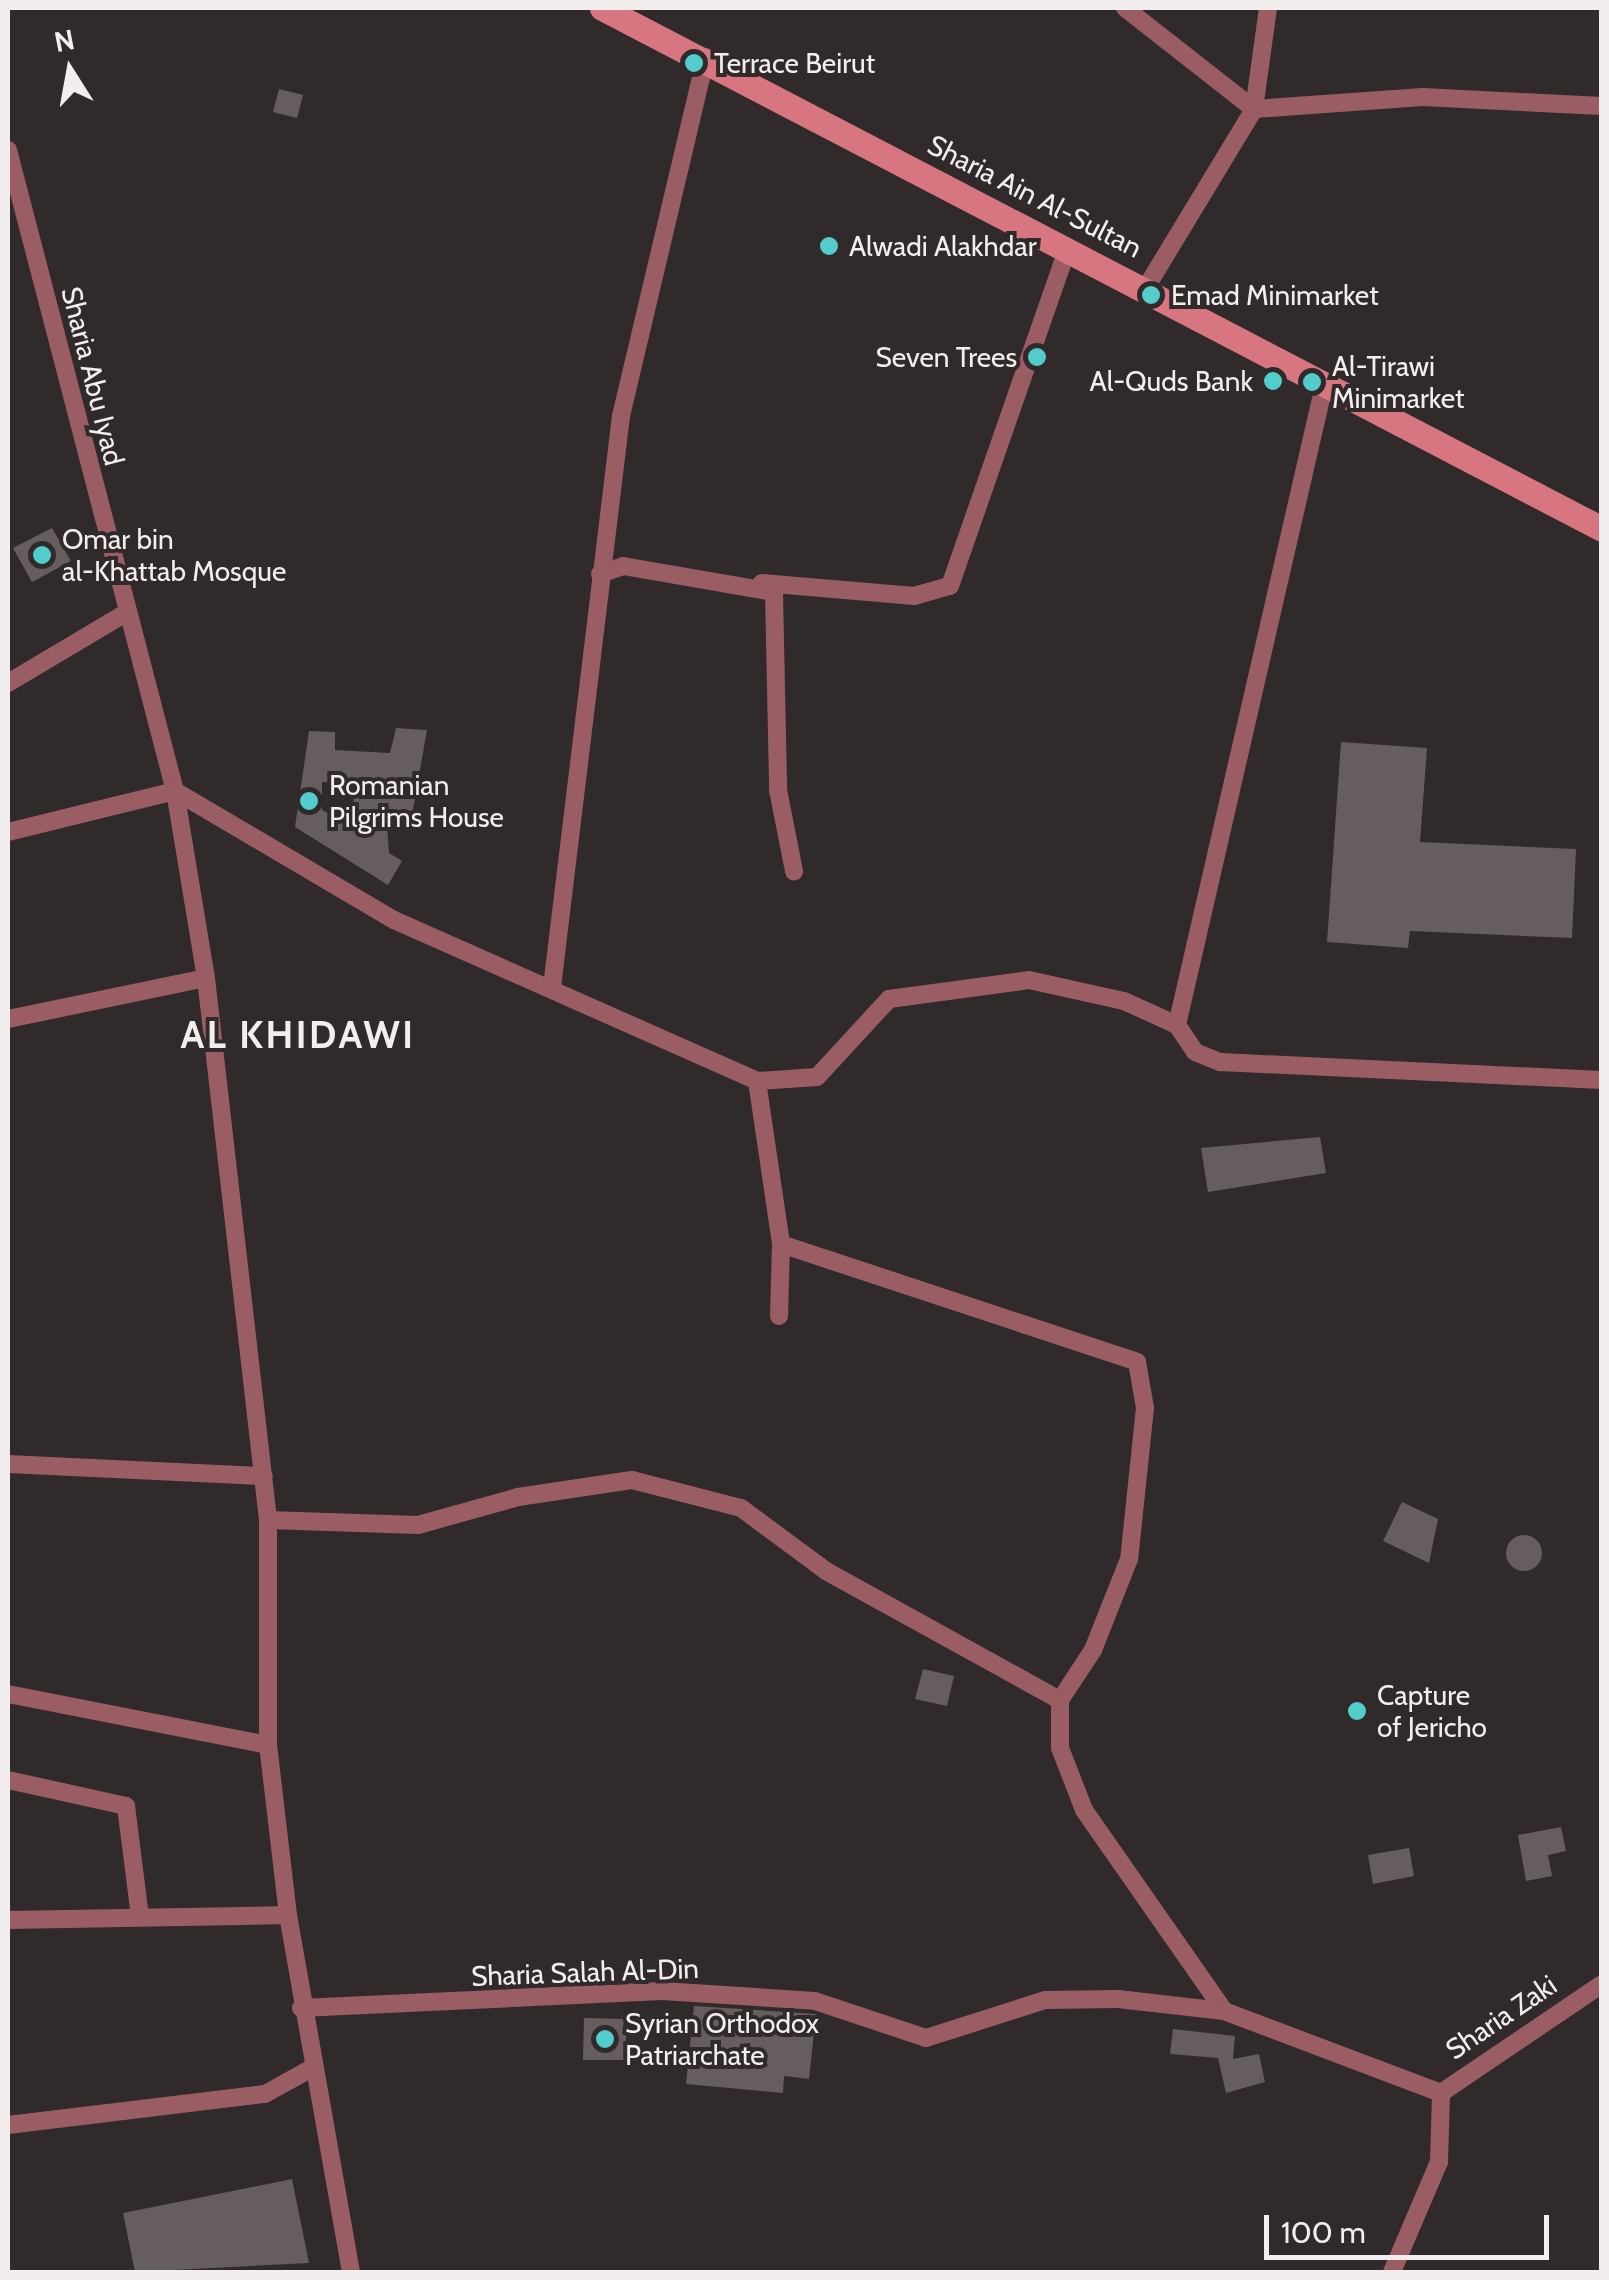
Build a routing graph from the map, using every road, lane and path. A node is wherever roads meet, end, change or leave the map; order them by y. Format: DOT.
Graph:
graph roads {
  1 [pos="602,8"];
  2 [pos="1125,8"];
  3 [pos="1268,8"];
  4 [pos="706,56"];
  5 [pos="1602,106"];
  6 [pos="1254,109"];
  7 [pos="8,150"];
  8 [pos="1066,253"];
  9 [pos="1147,286"];
  10 [pos="1323,390"];
  11 [pos="1602,530"];
  12 [pos="600,574"];
  13 [pos="762,583"];
  14 [pos="806,588"];
  15 [pos="780,606"];
  16 [pos="124,614"];
  17 [pos="8,682"];
  18 [pos="175,791"];
  19 [pos="8,832"];
  20 [pos="794,871"];
  21 [pos="206,978"];
  22 [pos="552,987"];
  23 [pos="8,1019"];
  24 [pos="1177,1025"];
  25 [pos="1602,1080"];
  26 [pos="756,1081"];
  27 [pos="781,1244"];
  28 [pos="779,1316"];
  29 [pos="8,1464"];
  30 [pos="264,1476"];
  31 [pos="268,1520"];
  32 [pos="8,1694"];
  33 [pos="1060,1700"];
  34 [pos="268,1746"];
  35 [pos="8,1780"];
  36 [pos="288,1915"];
  37 [pos="140,1918"];
  38 [pos="8,1920"];
  39 [pos="1602,1984"];
  40 [pos="301,2008"];
  41 [pos="1224,2010"];
  42 [pos="312,2068"];
  43 [pos="1441,2093"];
  44 [pos="8,2124"];
  45 [pos="350,2272"];
  46 [pos="1392,2272"];
  1 -- 4 [label="main road, Sharia Ain Al-Sultan"];
  2 -- 6 [label="street"];
  3 -- 6 [label="street"];
  4 -- 8 [label="main road, Sharia Ain Al-Sultan"];
  4 -- 12 [label="street"];
  5 -- 6 [label="street"];
  6 -- 9 [label="street"];
  7 -- 16 [label="street, Sharia Abu Iyad"];
  8 -- 9 [label="main road, Sharia Ain Al-Sultan"];
  8 -- 14 [label="street"];
  9 -- 10 [label="main road, Sharia Ain Al-Sultan"];
  10 -- 11 [label="main road, Sharia Ain Al-Sultan"];
  10 -- 24 [label="street"];
  12 -- 13 [label="street"];
  12 -- 22 [label="street"];
  13 -- 14 [label="street"];
  13 -- 15 [label="street"];
  14 -- 15 [label="street"];
  15 -- 20 [label="street"];
  16 -- 17 [label="street"];
  16 -- 18 [label="street, Sharia Abu Iyad"];
  18 -- 19 [label="street"];
  18 -- 21 [label="street, Sharia Abu Iyad"];
  18 -- 22 [label="street"];
  21 -- 23 [label="street"];
  21 -- 30 [label="street, Sharia Abu Iyad"];
  22 -- 26 [label="street"];
  24 -- 25 [label="street"];
  24 -- 26 [label="street"];
  26 -- 27 [label="street"];
  27 -- 28 [label="street"];
  27 -- 33 [label="street"];
  29 -- 30 [label="street"];
  30 -- 31 [label="street, Sharia Abu Iyad"];
  31 -- 33 [label="street"];
  31 -- 34 [label="street, Sharia Abu Iyad"];
  32 -- 34 [label="street"];
  33 -- 41 [label="street"];
  34 -- 36 [label="street, Sharia Abu Iyad"];
  35 -- 37 [label="street"];
  36 -- 37 [label="street"];
  36 -- 40 [label="street, Sharia Abu Iyad"];
  37 -- 38 [label="street"];
  39 -- 43 [label="street, Sharia Zaki"];
  40 -- 41 [label="street, Sharia Salah Al-Din"];
  40 -- 42 [label="street"];
  41 -- 43 [label="street, Sharia Salah Al-Din"];
  42 -- 44 [label="street"];
  42 -- 45 [label="street"];
  43 -- 46 [label="street, Sharia Zaki"];
}
